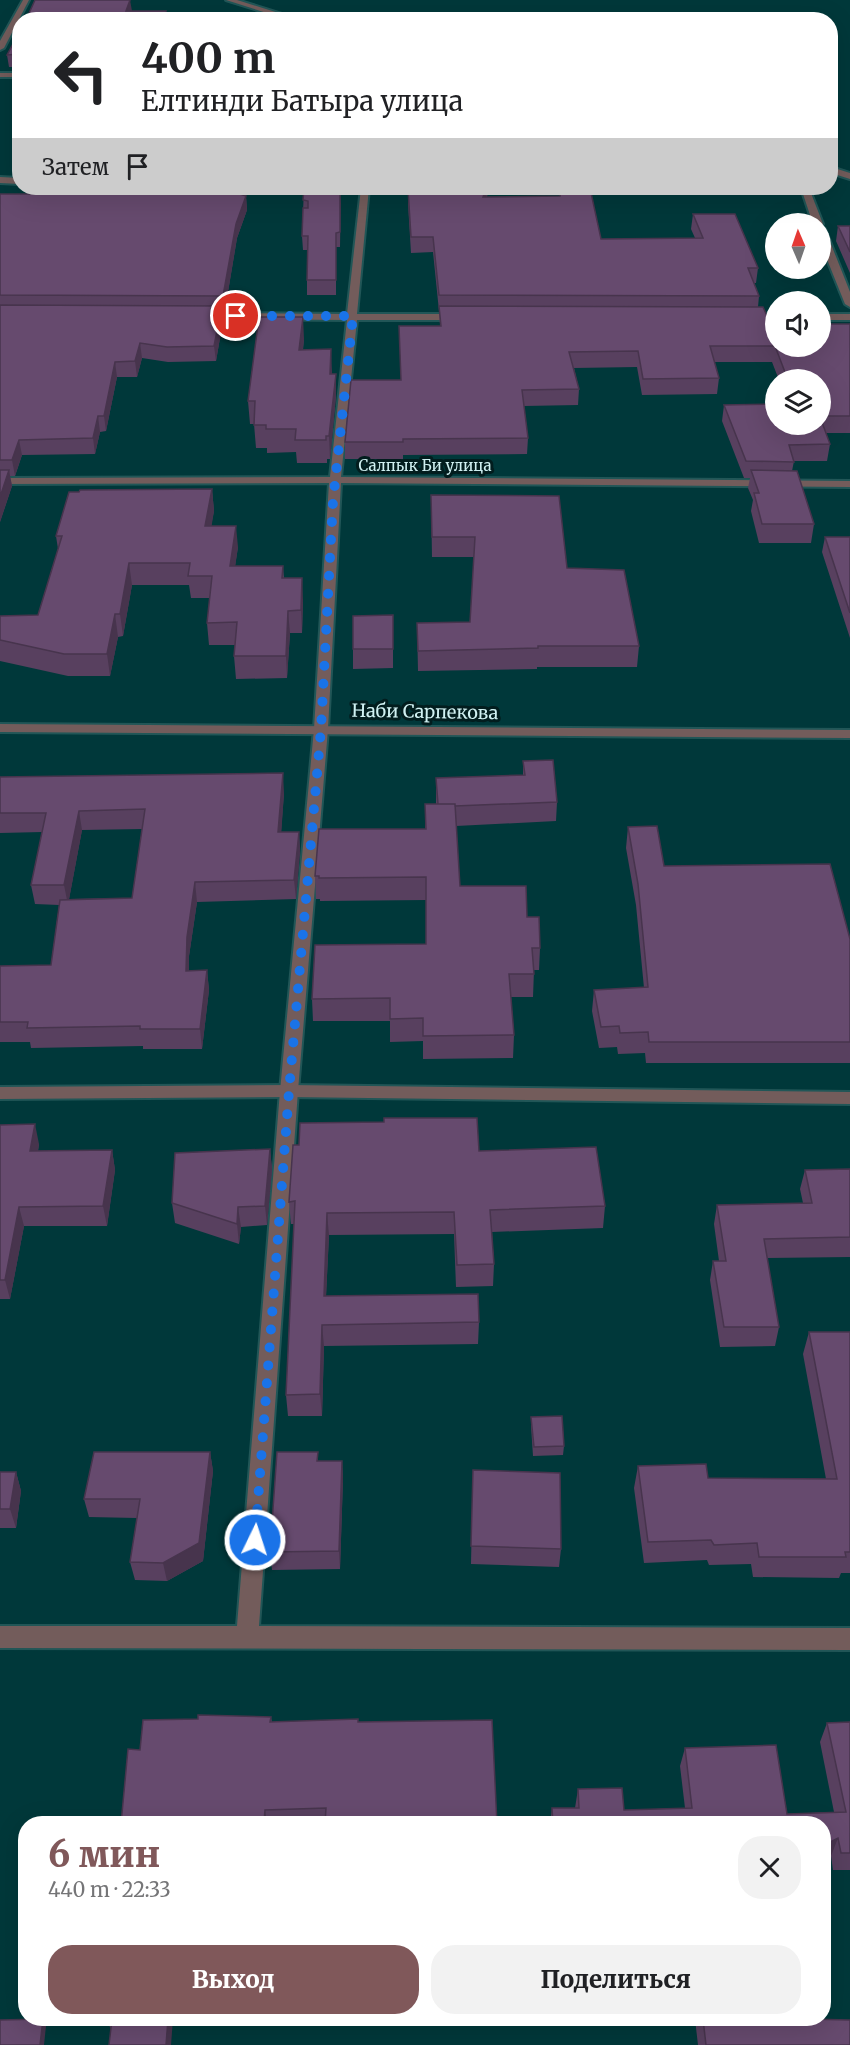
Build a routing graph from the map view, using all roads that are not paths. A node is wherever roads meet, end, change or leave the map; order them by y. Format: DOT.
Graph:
graph roads {
  1 [pos="229,0"];
  2 [pos="270,12"];
  3 [pos="12,26"];
  4 [pos="0,48"];
  5 [pos="364,195"];
  6 [pos="808,195"];
  7 [pos="814,213"];
  8 [pos="831,256"];
  9 [pos="850,304"];
  10 [pos="188,316"];
  11 [pos="353,316"];
  12 [pos="471,317"];
  13 [pos="729,317"];
  14 [pos="765,317"];
  15 [pos="831,317"];
  16 [pos="850,317"];
  17 [pos="335,480"];
  18 [pos="0,481"];
  19 [pos="850,484"];
  20 [pos="0,728"];
  21 [pos="321,729"];
  22 [pos="850,734"];
  23 [pos="289,1091"];
  24 [pos="0,1093"];
  25 [pos="850,1098"];
  26 [pos="247,1635"];
  27 [pos="0,1637"];
  28 [pos="850,1639"];
  1 -- 2 [label="street"];
  3 -- 4 [label="street"];
  5 -- 11 [label="street"];
  6 -- 7 [label="street"];
  8 -- 9 [label="street"];
  10 -- 11 [label="street"];
  11 -- 12 [label="street"];
  11 -- 17 [label="street"];
  13 -- 14 [label="street"];
  15 -- 16 [label="street"];
  17 -- 18 [label="street, Салпык Би улица"];
  17 -- 19 [label="street, Салпык Би улица"];
  17 -- 21 [label="street"];
  20 -- 21 [label="street, Наби Сарпекова"];
  21 -- 22 [label="street, Наби Сарпекова"];
  21 -- 23 [label="street"];
  23 -- 24 [label="street"];
  23 -- 25 [label="street"];
  23 -- 26 [label="street"];
  26 -- 27 [label="street"];
  26 -- 28 [label="street"];
}
